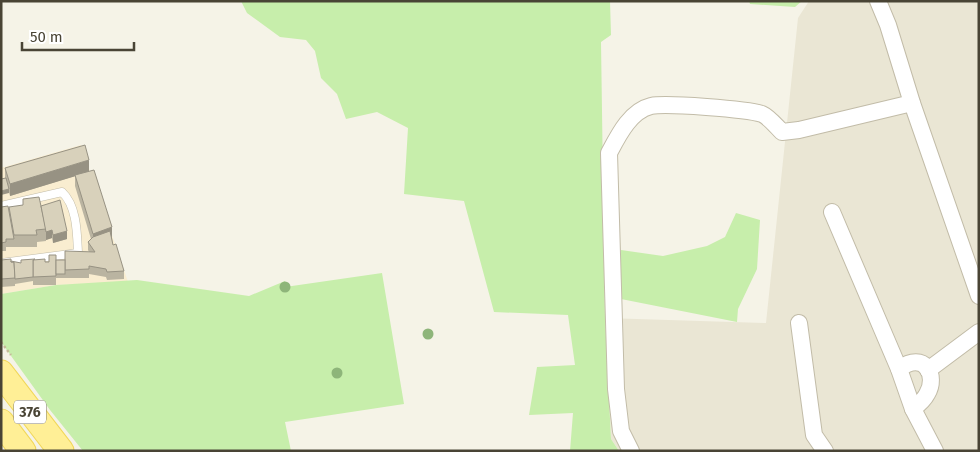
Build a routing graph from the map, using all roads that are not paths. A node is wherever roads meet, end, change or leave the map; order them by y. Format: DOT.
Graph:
graph roads {
  1 [pos="878,1"];
  2 [pos="912,103"];
  3 [pos="1,206"];
  4 [pos="832,212"];
  5 [pos="1,263"];
  6 [pos="979,296"];
  7 [pos="799,323"];
  8 [pos="979,332"];
  9 [pos="899,369"];
  10 [pos="928,370"];
  11 [pos="1,373"];
  12 [pos="914,409"];
  13 [pos="1,422"];
  14 [pos="23,451"];
  15 [pos="61,451"];
  16 [pos="631,451"];
  17 [pos="825,451"];
  18 [pos="936,451"];
  1 -- 2 [label="street"];
  2 -- 6 [label="street"];
  2 -- 16 [label="street"];
  3 -- 5 [label="lane"];
  4 -- 9 [label="street"];
  7 -- 17 [label="street"];
  8 -- 10 [label="street"];
  9 -- 10 [label="street"];
  9 -- 12 [label="street"];
  10 -- 12 [label="street"];
  11 -- 15 [label="main road, 376"];
  12 -- 18 [label="street"];
  13 -- 14 [label="main road, 376"];
}
